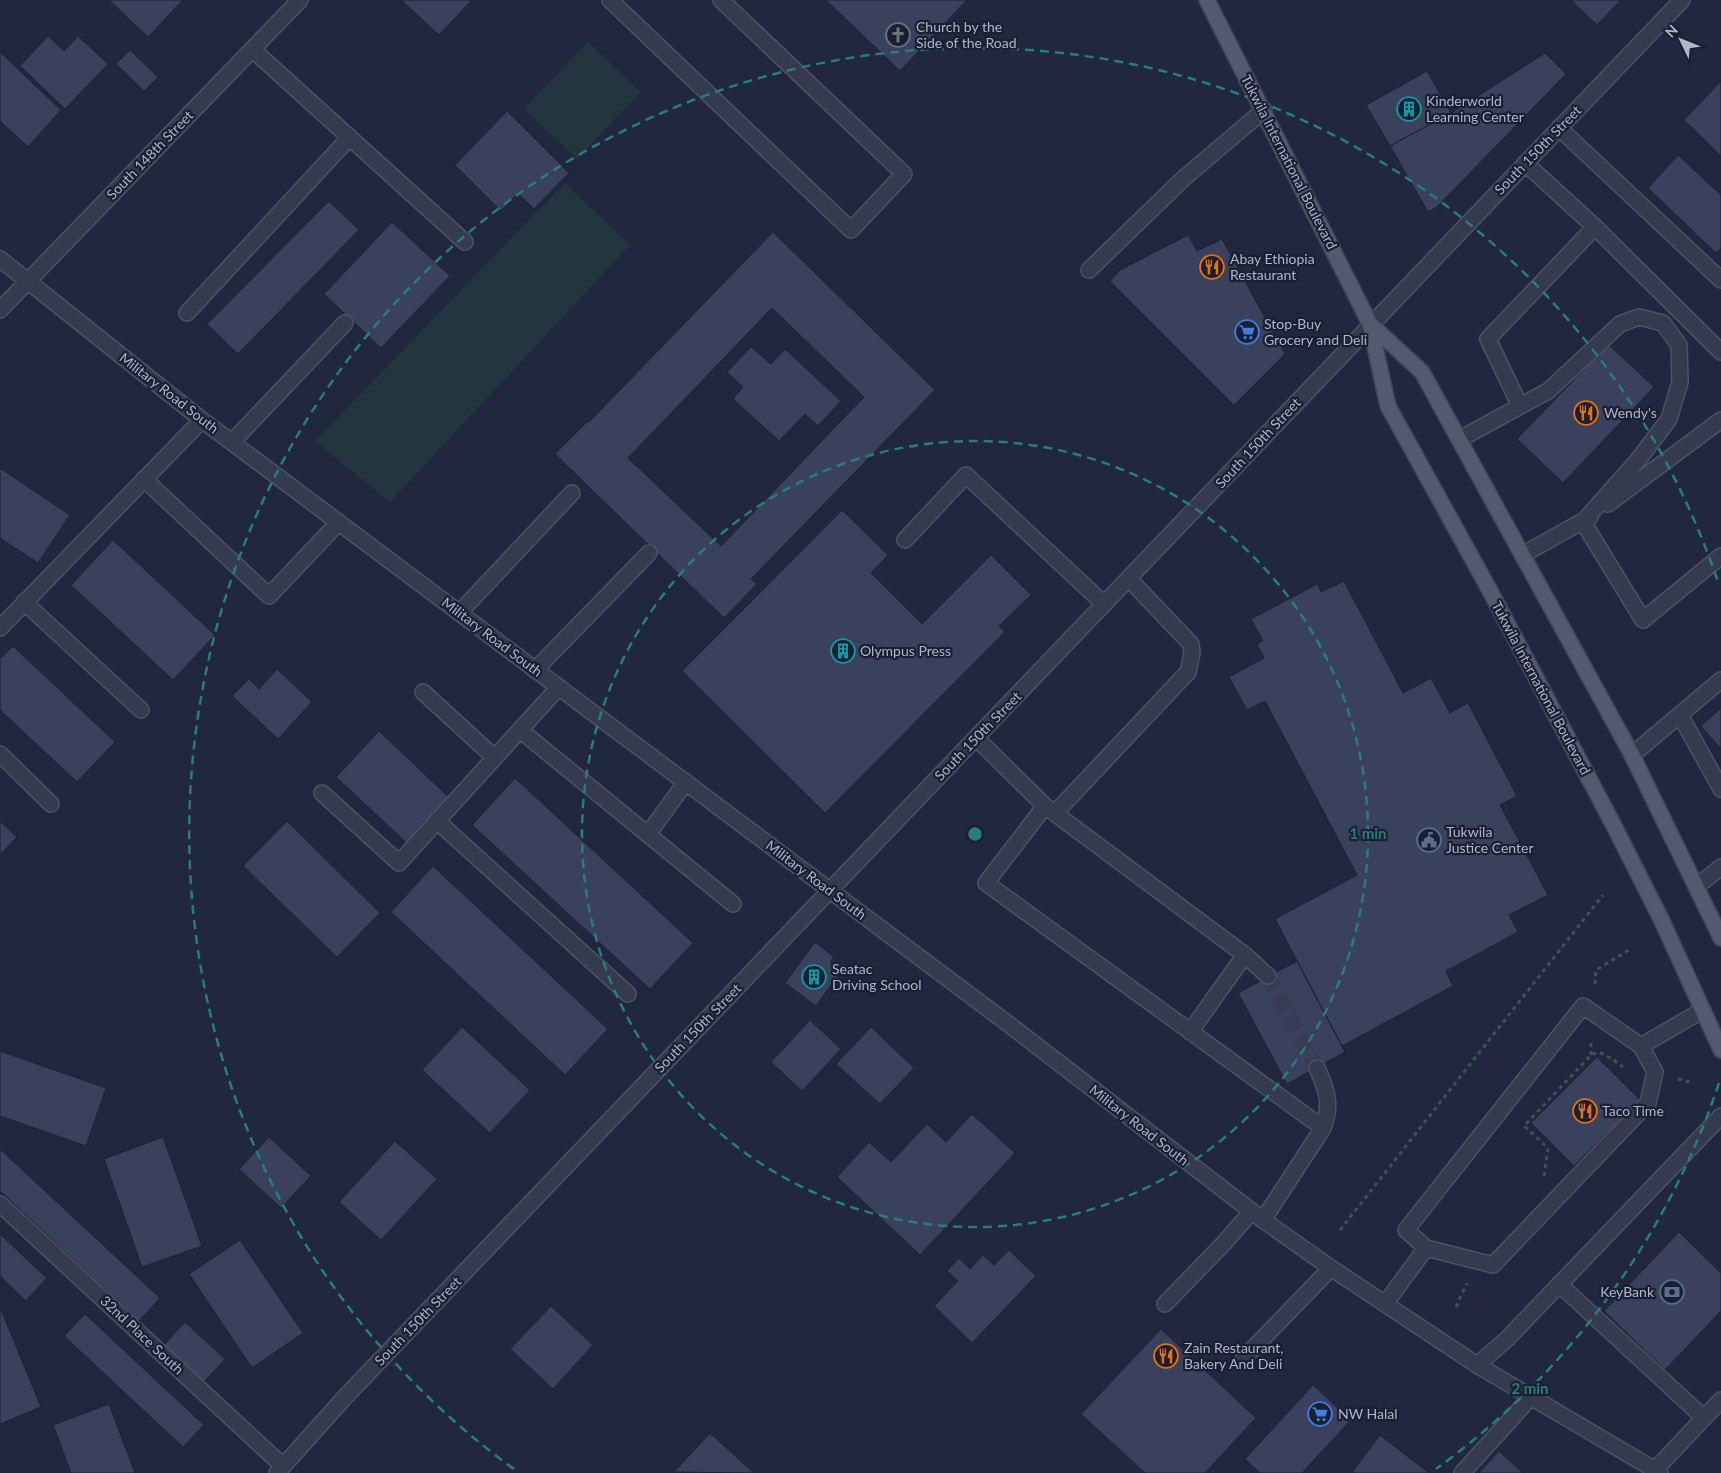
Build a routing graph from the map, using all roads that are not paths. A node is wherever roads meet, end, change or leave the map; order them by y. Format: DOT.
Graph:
graph roads {
  1 [pos="300,0"];
  2 [pos="721,0"];
  3 [pos="1207,0"];
  4 [pos="1682,0"];
  5 [pos="620,3"];
  6 [pos="252,49"];
  7 [pos="1264,110"];
  8 [pos="1559,128"];
  9 [pos="350,138"];
  10 [pos="1525,163"];
  11 [pos="1595,227"];
  12 [pos="465,242"];
  13 [pos="0,259"];
  14 [pos="1090,270"];
  15 [pos="28,280"];
  16 [pos="1721,280"];
  17 [pos="0,310"];
  18 [pos="187,314"];
  19 [pos="345,323"];
  20 [pos="1370,324"];
  21 [pos="1721,352"];
  22 [pos="1520,406"];
  23 [pos="202,420"];
  24 [pos="1721,420"];
  25 [pos="1460,439"];
  26 [pos="232,442"];
  27 [pos="144,480"];
  28 [pos="572,493"];
  29 [pos="339,522"];
  30 [pos="1583,522"];
  31 [pos="905,540"];
  32 [pos="649,553"];
  33 [pos="1524,554"];
  34 [pos="1721,556"];
  35 [pos="1129,579"];
  36 [pos="24,602"];
  37 [pos="1104,604"];
  38 [pos="459,613"];
  39 [pos="0,628"];
  40 [pos="535,670"];
  41 [pos="1721,680"];
  42 [pos="559,687"];
  43 [pos="422,692"];
  44 [pos="141,710"];
  45 [pos="1680,714"];
  46 [pos="520,730"];
  47 [pos="976,738"];
  48 [pos="0,754"];
  49 [pos="1632,755"];
  50 [pos="495,758"];
  51 [pos="686,782"];
  52 [pos="1721,789"];
  53 [pos="322,793"];
  54 [pos="51,804"];
  55 [pos="1050,809"];
  56 [pos="438,821"];
  57 [pos="648,834"];
  58 [pos="1721,867"];
  59 [pos="1697,886"];
  60 [pos="830,890"];
  61 [pos="733,904"];
  62 [pos="1721,938"];
  63 [pos="1245,955"];
  64 [pos="1268,976"];
  65 [pos="628,994"];
  66 [pos="1703,1010"];
  67 [pos="1190,1032"];
  68 [pos="1641,1046"];
  69 [pos="1721,1050"];
  70 [pos="1317,1068"];
  71 [pos="1721,1116"];
  72 [pos="1323,1128"];
  73 [pos="0,1204"];
  74 [pos="1257,1215"];
  75 [pos="1426,1248"];
  76 [pos="1331,1268"];
  77 [pos="1559,1284"];
  78 [pos="1165,1304"];
  79 [pos="1385,1304"];
  80 [pos="1243,1359"];
  81 [pos="1478,1365"];
  82 [pos="1531,1397"];
  83 [pos="1721,1400"];
  84 [pos="1704,1418"];
  85 [pos="280,1470"];
  86 [pos="1656,1472"];
  87 [pos="1462,1473"];
  1 -- 6 [label="street, South 148th Street"];
  2 -- 5 [label="street"];
  3 -- 7 [label="main road, Tukwila International Boulevard"];
  4 -- 8 [label="street, South 150th Street"];
  6 -- 9 [label="street"];
  6 -- 15 [label="street, South 148th Street"];
  7 -- 14 [label="street"];
  7 -- 20 [label="main road, Tukwila International Boulevard"];
  8 -- 10 [label="street, South 150th Street"];
  8 -- 16 [label="street"];
  9 -- 12 [label="street"];
  9 -- 18 [label="street"];
  10 -- 11 [label="street"];
  10 -- 20 [label="street, South 150th Street"];
  11 -- 21 [label="street"];
  11 -- 22 [label="street"];
  13 -- 15 [label="street, Military Road South"];
  15 -- 17 [label="street, South 148th Street"];
  15 -- 23 [label="street, Military Road South"];
  19 -- 26 [label="street"];
  20 -- 25 [label="main road, Tukwila International Boulevard"];
  20 -- 35 [label="street, South 150th Street"];
  20 -- 66 [label="main road, Tukwila International Boulevard"];
  22 -- 25 [label="street"];
  22 -- 30 [label="street"];
  23 -- 26 [label="street, Military Road South"];
  23 -- 27 [label="street"];
  24 -- 30 [label="street"];
  25 -- 33 [label="main road, Tukwila International Boulevard"];
  26 -- 29 [label="street, Military Road South"];
  27 -- 29 [label="street"];
  27 -- 36 [label="street"];
  28 -- 38 [label="street"];
  29 -- 38 [label="street, Military Road South"];
  30 -- 33 [label="street"];
  30 -- 34 [label="street"];
  31 -- 37 [label="street"];
  32 -- 40 [label="street"];
  33 -- 49 [label="main road, Tukwila International Boulevard"];
  35 -- 37 [label="street, South 150th Street"];
  35 -- 55 [label="street"];
  36 -- 39 [label="street"];
  36 -- 44 [label="street"];
  37 -- 47 [label="street, South 150th Street"];
  38 -- 40 [label="street, Military Road South"];
  40 -- 42 [label="street, Military Road South"];
  41 -- 45 [label="street"];
  42 -- 46 [label="street"];
  42 -- 51 [label="street, Military Road South"];
  43 -- 50 [label="street"];
  45 -- 49 [label="street"];
  45 -- 52 [label="street"];
  46 -- 50 [label="street"];
  46 -- 57 [label="street"];
  47 -- 55 [label="street"];
  47 -- 60 [label="street, South 150th Street"];
  48 -- 54 [label="street"];
  49 -- 59 [label="main road, Tukwila International Boulevard"];
  50 -- 56 [label="street"];
  51 -- 57 [label="street"];
  51 -- 60 [label="street, Military Road South"];
  53 -- 56 [label="street"];
  55 -- 63 [label="street"];
  55 -- 67 [label="street"];
  56 -- 65 [label="street"];
  57 -- 61 [label="street"];
  58 -- 59 [label="street"];
  59 -- 62 [label="main road, Tukwila International Boulevard"];
  60 -- 74 [label="street, Military Road South"];
  60 -- 85 [label="street, South 150th Street"];
  63 -- 64 [label="street"];
  63 -- 67 [label="street"];
  66 -- 68 [label="street"];
  66 -- 69 [label="main road, Tukwila International Boulevard"];
  67 -- 72 [label="street"];
  68 -- 75 [label="street"];
  68 -- 75 [label="street"];
  70 -- 72 [label="street"];
  71 -- 77 [label="street"];
  72 -- 74 [label="street"];
  73 -- 85 [label="street, 32nd Place South"];
  74 -- 76 [label="street, Military Road South"];
  74 -- 78 [label="street"];
  75 -- 79 [label="street"];
  76 -- 79 [label="street, Military Road South"];
  76 -- 80 [label="street"];
  77 -- 81 [label="street"];
  77 -- 84 [label="street"];
  79 -- 81 [label="street, Military Road South"];
  81 -- 82 [label="street, Military Road South"];
  82 -- 86 [label="street, Military Road South"];
  82 -- 87 [label="street"];
  83 -- 84 [label="street"];
  84 -- 86 [label="street"];
}
